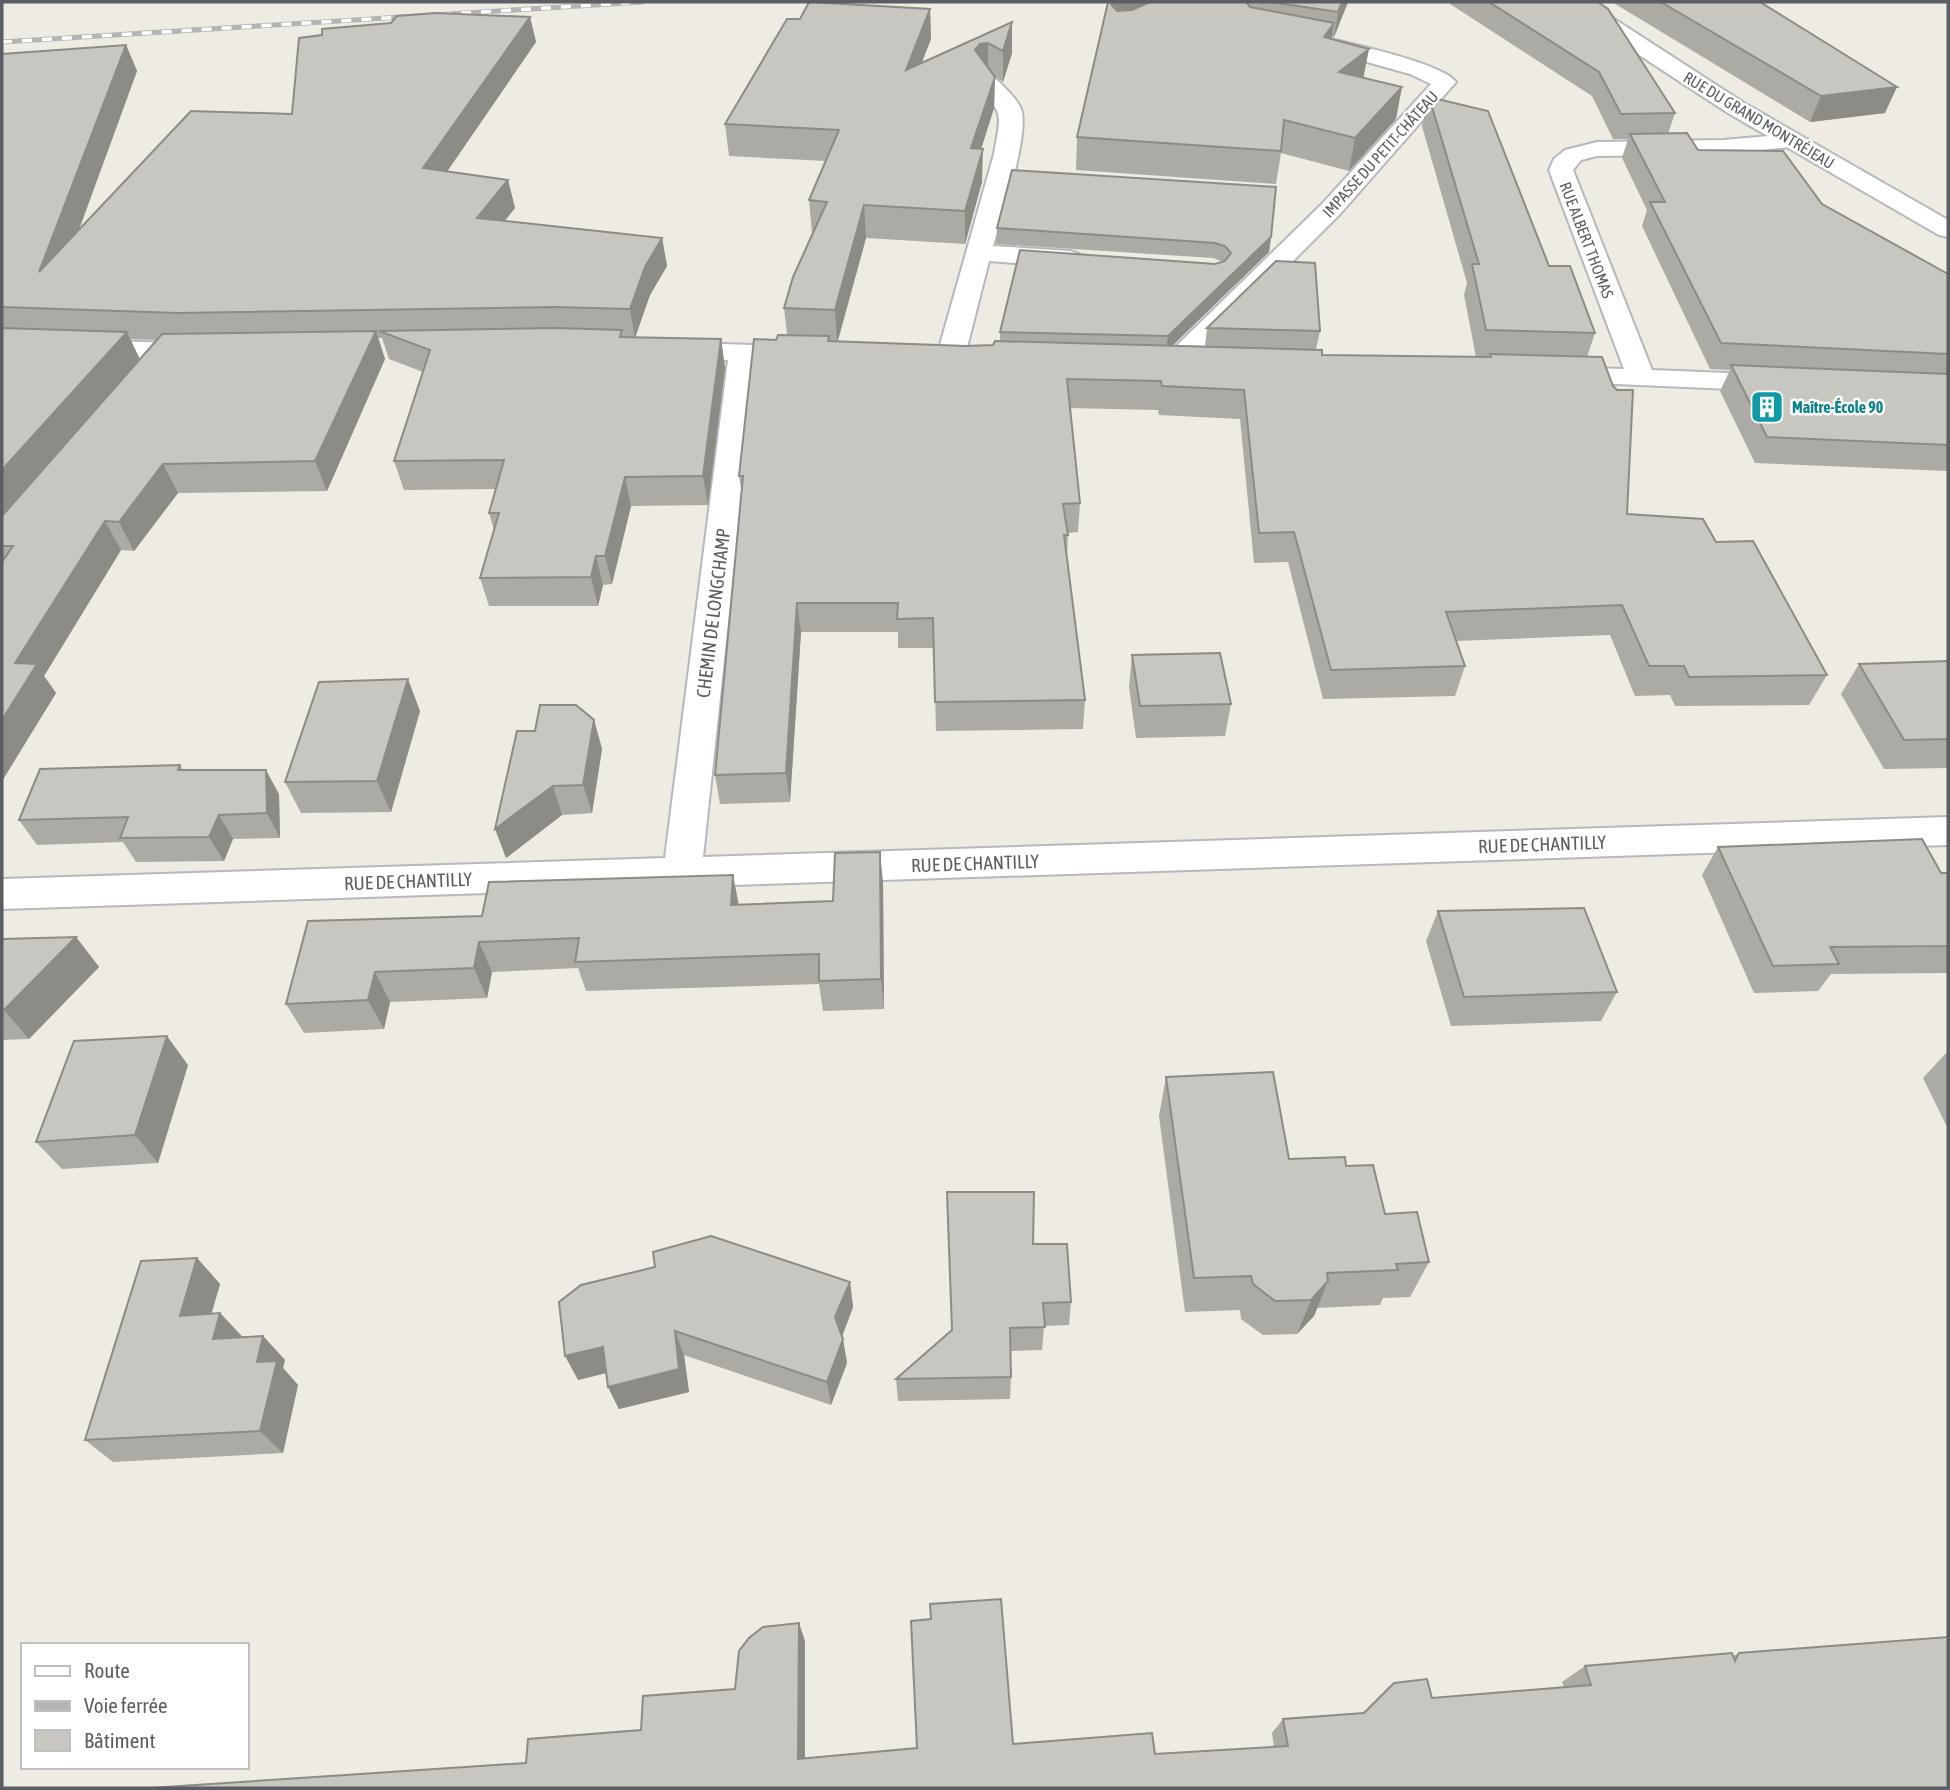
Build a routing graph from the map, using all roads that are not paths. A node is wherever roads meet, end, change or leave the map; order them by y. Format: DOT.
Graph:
graph roads {
  1 [pos="1576,2"];
  2 [pos="1300,38"];
  3 [pos="988,82"];
  4 [pos="1792,141"];
  5 [pos="1000,174"];
  6 [pos="1027,176"];
  7 [pos="1948,230"];
  8 [pos="978,253"];
  9 [pos="1088,260"];
  10 [pos="2,345"];
  11 [pos="646,349"];
  12 [pos="230,351"];
  13 [pos="166,352"];
  14 [pos="743,353"];
  15 [pos="826,355"];
  16 [pos="923,358"];
  17 [pos="950,359"];
  18 [pos="978,359"];
  19 [pos="1145,364"];
  20 [pos="1173,365"];
  21 [pos="1214,366"];
  22 [pos="1533,375"];
  23 [pos="1641,377"];
  24 [pos="142,380"];
  25 [pos="1798,384"];
  26 [pos="1948,831"];
  27 [pos="682,873"];
  28 [pos="2,894"];
  1 -- 4 [label="street, RUE DU GRAND MONTRÉJEAU"];
  2 -- 20 [label="street, IMPASSE DU PETIT-CHÂTEAU"];
  3 -- 5 [label="street"];
  4 -- 7 [label="street, RUE DU GRAND MONTRÉJEAU"];
  4 -- 23 [label="street, RUE ALBERT THOMAS"];
  5 -- 6 [label="street"];
  5 -- 8 [label="street"];
  8 -- 9 [label="street"];
  8 -- 17 [label="street"];
  10 -- 13 [label="street"];
  11 -- 14 [label="street"];
  12 -- 13 [label="street"];
  13 -- 24 [label="street"];
  14 -- 15 [label="street"];
  14 -- 27 [label="street, CHEMIN DE LONGCHAMP"];
  16 -- 17 [label="street"];
  17 -- 18 [label="street"];
  19 -- 20 [label="street"];
  20 -- 21 [label="street"];
  22 -- 23 [label="street"];
  23 -- 25 [label="street"];
  26 -- 27 [label="street, RUE DE CHANTILLY"];
  27 -- 28 [label="street, RUE DE CHANTILLY"];
}
